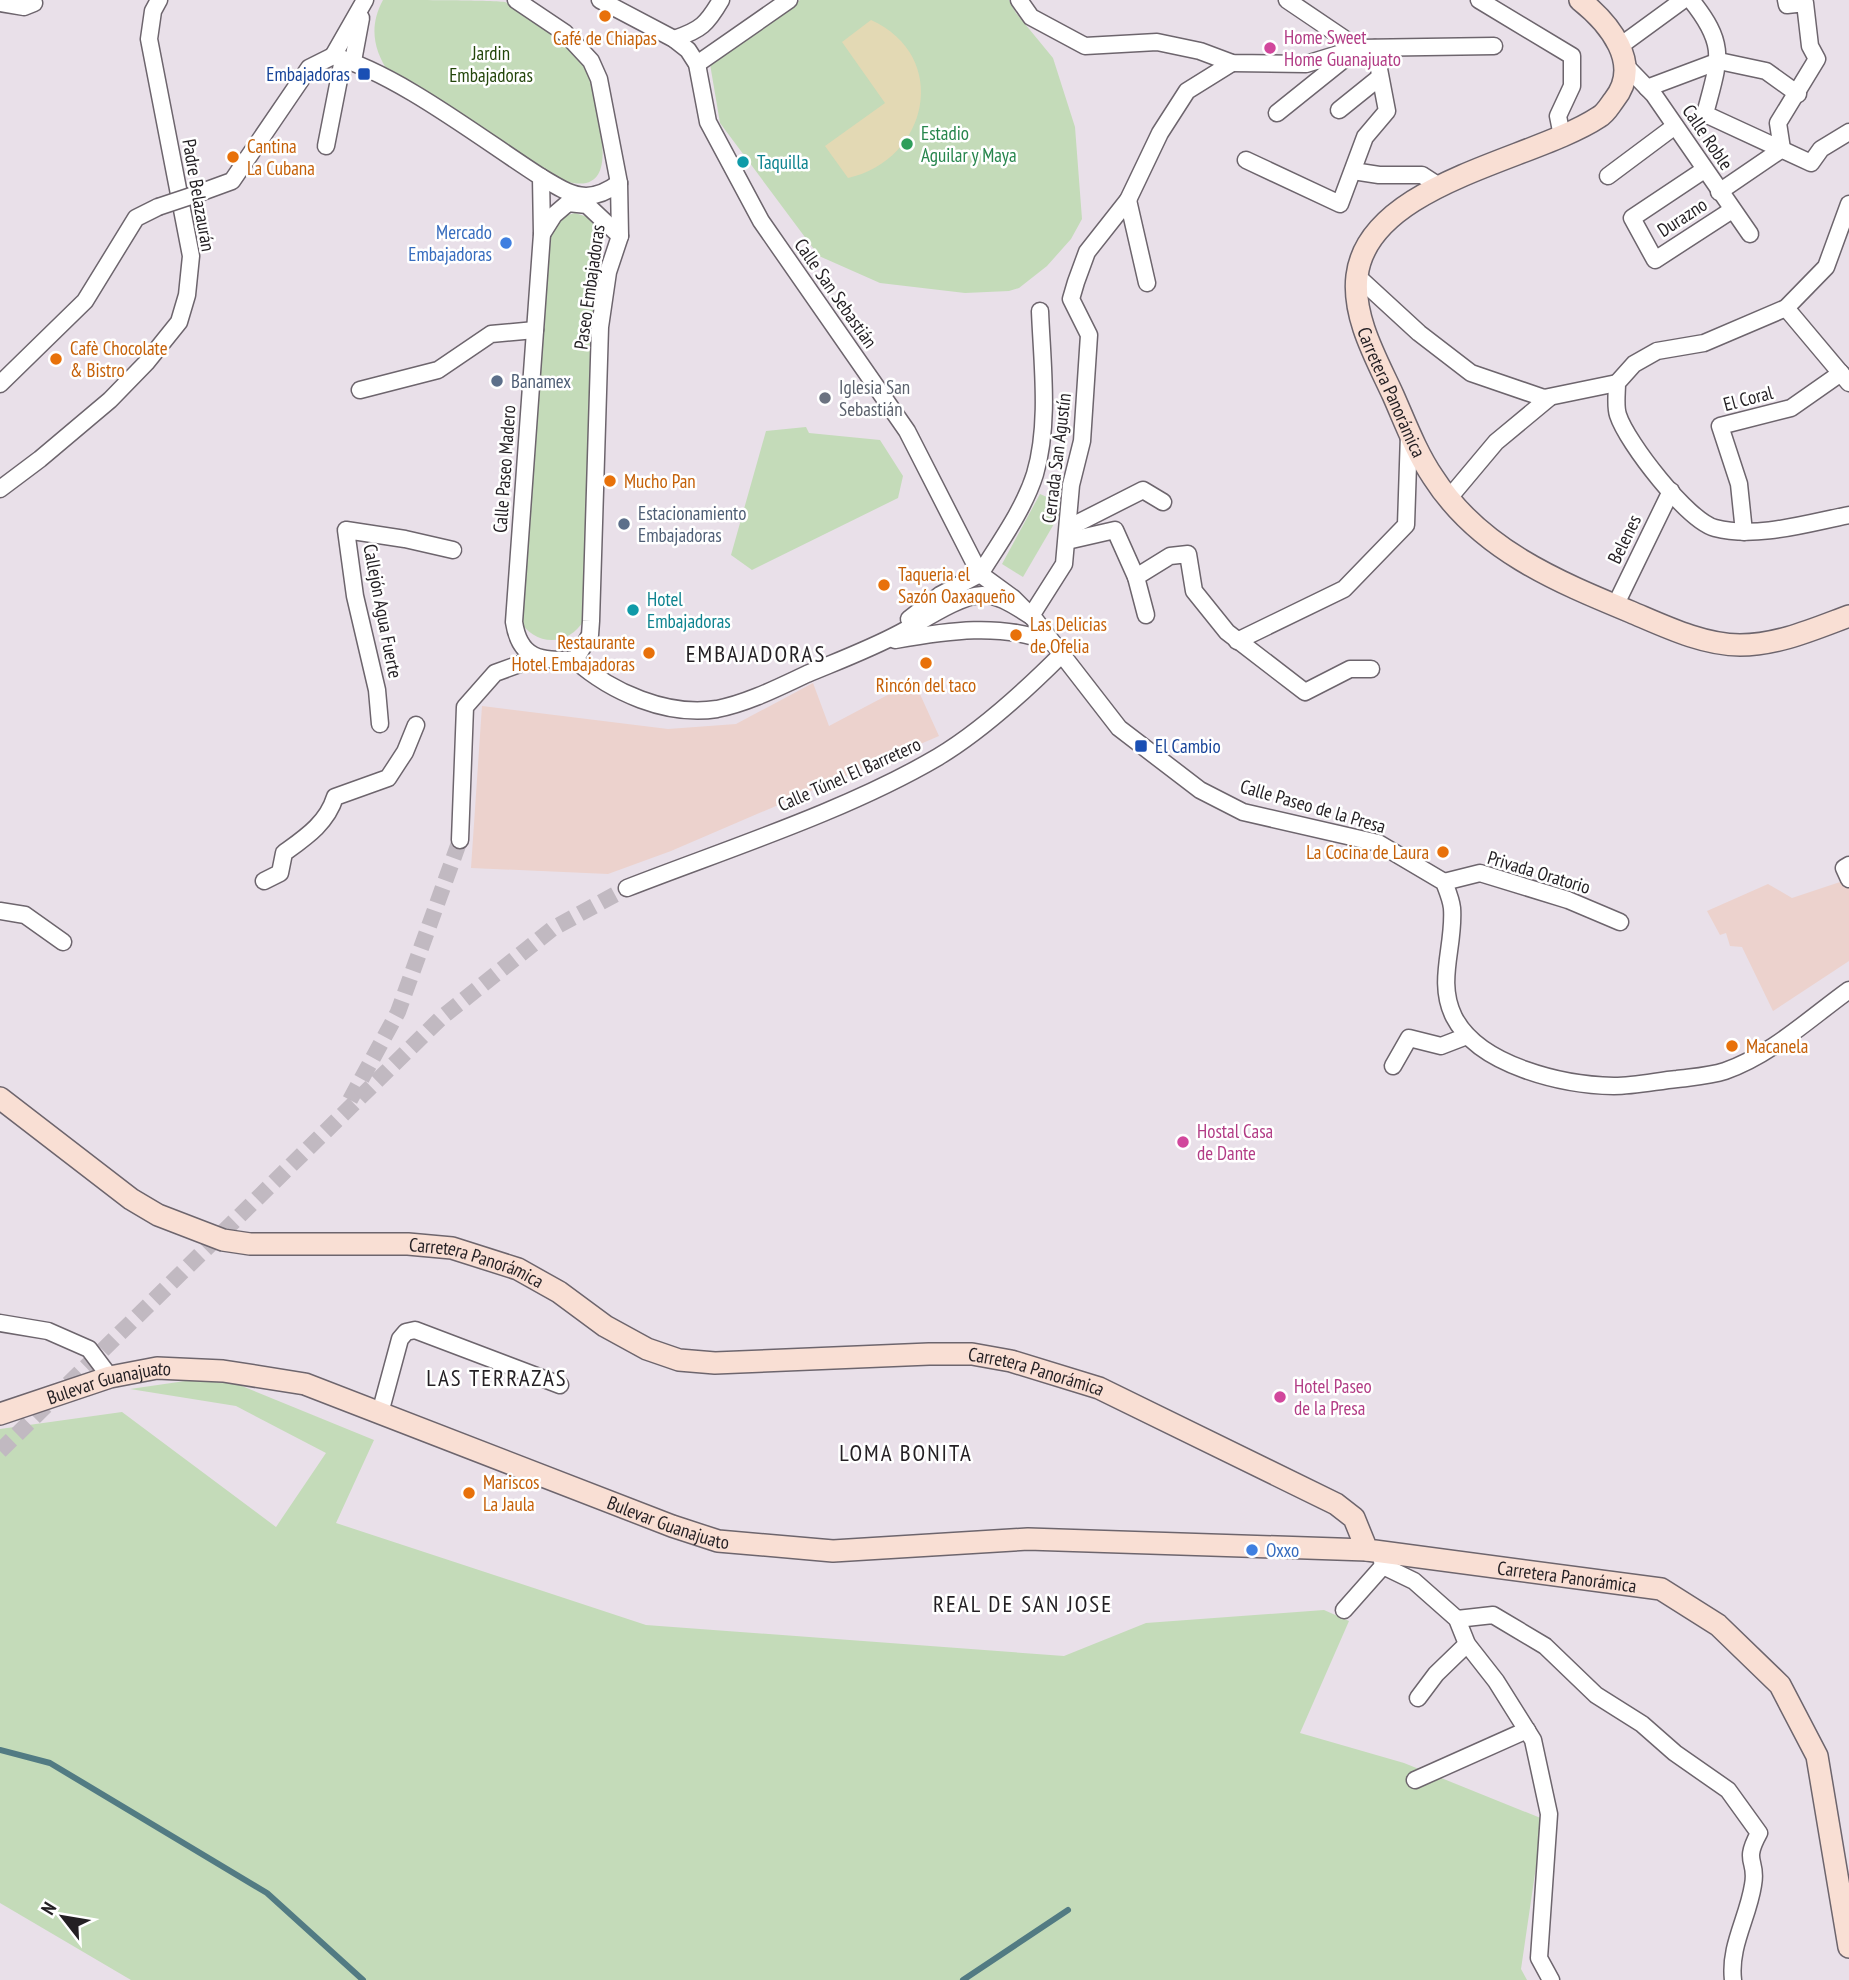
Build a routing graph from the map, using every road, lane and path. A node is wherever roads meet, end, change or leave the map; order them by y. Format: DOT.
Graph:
graph roads {
  1 [pos="159,0"];
  2 [pos="368,0"];
  3 [pos="516,0"];
  4 [pos="600,0"];
  5 [pos="721,0"];
  6 [pos="789,0"];
  7 [pos="1019,0"];
  8 [pos="1287,0"];
  9 [pos="1479,0"];
  10 [pos="1580,0"];
  11 [pos="1683,0"];
  12 [pos="1691,0"];
  13 [pos="1786,0"];
  14 [pos="0,3"];
  15 [pos="34,3"];
  16 [pos="674,38"];
  17 [pos="1494,46"];
  18 [pos="1620,47"];
  19 [pos="1367,48"];
  20 [pos="343,59"];
  21 [pos="1719,61"];
  22 [pos="1232,63"];
  23 [pos="697,64"];
  24 [pos="1627,67"];
  25 [pos="1380,77"];
  26 [pos="1647,88"];
  27 [pos="1798,94"];
  28 [pos="1339,110"];
  29 [pos="1277,113"];
  30 [pos="1675,126"];
  31 [pos="1849,132"];
  32 [pos="1562,136"];
  33 [pos="326,146"];
  34 [pos="1782,149"];
  35 [pos="1246,160"];
  36 [pos="1704,170"];
  37 [pos="1353,171"];
  38 [pos="1608,176"];
  39 [pos="541,177"];
  40 [pos="619,183"];
  41 [pos="1439,186"];
  42 [pos="1719,192"];
  43 [pos="1129,200"];
  44 [pos="1732,210"];
  45 [pos="1848,210"];
  46 [pos="542,234"];
  47 [pos="1750,234"];
  48 [pos="620,236"];
  49 [pos="1357,276"];
  50 [pos="1147,283"];
  51 [pos="1786,308"];
  52 [pos="1040,311"];
  53 [pos="535,330"];
  54 [pos="1845,378"];
  55 [pos="1617,383"];
  56 [pos="0,384"];
  57 [pos="360,390"];
  58 [pos="1549,398"];
  59 [pos="1409,431"];
  60 [pos="0,489"];
  61 [pos="1671,491"];
  62 [pos="1449,498"];
  63 [pos="1163,502"];
  64 [pos="1849,514"];
  65 [pos="1744,532"];
  66 [pos="1067,534"];
  67 [pos="453,550"];
  68 [pos="980,574"];
  69 [pos="1136,577"];
  70 [pos="1615,606"];
  71 [pos="1146,615"];
  72 [pos="1031,616"];
  73 [pos="1849,616"];
  74 [pos="1237,641"];
  75 [pos="882,642"];
  76 [pos="1057,649"];
  77 [pos="536,657"];
  78 [pos="575,660"];
  79 [pos="1371,669"];
  80 [pos="380,724"];
  81 [pos="416,725"];
  82 [pos="460,840"];
  83 [pos="1849,865"];
  84 [pos="1849,879"];
  85 [pos="264,881"];
  86 [pos="1444,882"];
  87 [pos="627,888"];
  88 [pos="0,911"];
  89 [pos="1619,922"];
  90 [pos="62,942"];
  91 [pos="1849,990"];
  92 [pos="1467,1036"];
  93 [pos="1393,1066"];
  94 [pos="0,1098"];
  95 [pos="0,1322"];
  96 [pos="110,1377"];
  97 [pos="560,1385"];
  98 [pos="380,1413"];
  99 [pos="0,1414"];
  100 [pos="1376,1556"];
  101 [pos="1344,1610"];
  102 [pos="1457,1619"];
  103 [pos="1467,1644"];
  104 [pos="1418,1698"];
  105 [pos="1527,1730"];
  106 [pos="1415,1780"];
  107 [pos="1849,1947"];
  108 [pos="1551,1980"];
  109 [pos="1733,1980"];
  1 -- 60 [label="street, Padre Belazaurán"];
  2 -- 20 [label="street"];
  3 -- 40 [label="street, Paseo Embajadoras"];
  4 -- 16 [label="street"];
  5 -- 16 [label="street"];
  6 -- 23 [label="street"];
  7 -- 22 [label="street"];
  8 -- 19 [label="street"];
  9 -- 32 [label="street"];
  10 -- 18 [label="street"];
  11 -- 18 [label="street"];
  12 -- 21 [label="street"];
  13 -- 27 [label="street"];
  14 -- 15 [label="street"];
  16 -- 23 [label="street"];
  17 -- 19 [label="street"];
  18 -- 24 [label="street"];
  19 -- 22 [label="street"];
  19 -- 25 [label="street"];
  19 -- 29 [label="street"];
  20 -- 33 [label="street"];
  20 -- 39 [label="street"];
  20 -- 56 [label="street, bridge"];
  21 -- 26 [label="street"];
  21 -- 27 [label="street"];
  21 -- 34 [label="street"];
  22 -- 43 [label="street"];
  23 -- 68 [label="street, Calle San Sebastián"];
  24 -- 26 [label="street, Calle Roble"];
  24 -- 32 [label="street, Carretera Panorámica"];
  25 -- 28 [label="street"];
  25 -- 37 [label="street"];
  26 -- 30 [label="street, Calle Roble"];
  27 -- 34 [label="street"];
  30 -- 36 [label="street, Calle Roble"];
  30 -- 38 [label="street"];
  31 -- 34 [label="street"];
  32 -- 41 [label="street, Carretera Panorámica"];
  34 -- 42 [label="street"];
  35 -- 37 [label="street"];
  36 -- 42 [label="street, Calle Roble"];
  36 -- 44 [label="street, Durazno"];
  37 -- 41 [label="street"];
  39 -- 40 [label="street"];
  39 -- 46 [label="street, Calle Paseo Madero"];
  40 -- 48 [label="street, Paseo Embajadoras"];
  41 -- 49 [label="street, Carretera Panorámica"];
  42 -- 44 [label="street, Calle Roble"];
  43 -- 50 [label="street"];
  43 -- 66 [label="street, Cerrada San Agustín"];
  44 -- 47 [label="street, Calle Roble"];
  45 -- 51 [label="street"];
  46 -- 48 [label="street"];
  46 -- 53 [label="street, Calle Paseo Madero"];
  48 -- 78 [label="street, Paseo Embajadoras"];
  49 -- 58 [label="street"];
  49 -- 59 [label="street, Carretera Panorámica"];
  51 -- 54 [label="street"];
  51 -- 55 [label="street"];
  52 -- 68 [label="street, Cerrada San Agustín"];
  53 -- 57 [label="street"];
  53 -- 77 [label="street, Calle Paseo Madero"];
  54 -- 65 [label="street, El Coral"];
  55 -- 58 [label="street"];
  55 -- 61 [label="street"];
  58 -- 62 [label="street"];
  59 -- 62 [label="street, Carretera Panorámica"];
  59 -- 74 [label="street"];
  61 -- 65 [label="street"];
  61 -- 70 [label="street, Belenes"];
  62 -- 70 [label="street, Carretera Panorámica"];
  63 -- 66 [label="street"];
  64 -- 65 [label="street"];
  66 -- 69 [label="street"];
  66 -- 72 [label="street, Cerrada San Agustín"];
  67 -- 80 [label="street, Callejón Agua Fuerte"];
  68 -- 72 [label="street, Calle Paseo de la Presa"];
  68 -- 75 [label="street"];
  69 -- 71 [label="street"];
  69 -- 74 [label="street"];
  70 -- 73 [label="street, Carretera Panorámica"];
  72 -- 75 [label="street"];
  72 -- 76 [label="street, Calle Paseo de la Presa"];
  74 -- 79 [label="street"];
  75 -- 76 [label="street"];
  75 -- 78 [label="street"];
  76 -- 86 [label="street, Calle Paseo de la Presa"];
  76 -- 87 [label="street, Calle Túnel El Barretero"];
  77 -- 78 [label="street"];
  77 -- 82 [label="street"];
  81 -- 85 [label="street"];
  83 -- 84 [label="street"];
  86 -- 89 [label="street, Privada Oratorio"];
  86 -- 92 [label="street"];
  88 -- 90 [label="street"];
  91 -- 92 [label="street"];
  92 -- 93 [label="street"];
  94 -- 100 [label="street, Carretera Panorámica"];
  95 -- 96 [label="street"];
  96 -- 98 [label="street, Bulevar Guanajuato"];
  96 -- 99 [label="street, Bulevar Guanajuato"];
  97 -- 98 [label="street"];
  98 -- 100 [label="street, Bulevar Guanajuato"];
  100 -- 101 [label="street"];
  100 -- 102 [label="street"];
  100 -- 107 [label="street, Carretera Panorámica"];
  102 -- 103 [label="street"];
  102 -- 109 [label="street"];
  103 -- 104 [label="street"];
  103 -- 105 [label="street"];
  105 -- 106 [label="street"];
  105 -- 108 [label="street"];
}
